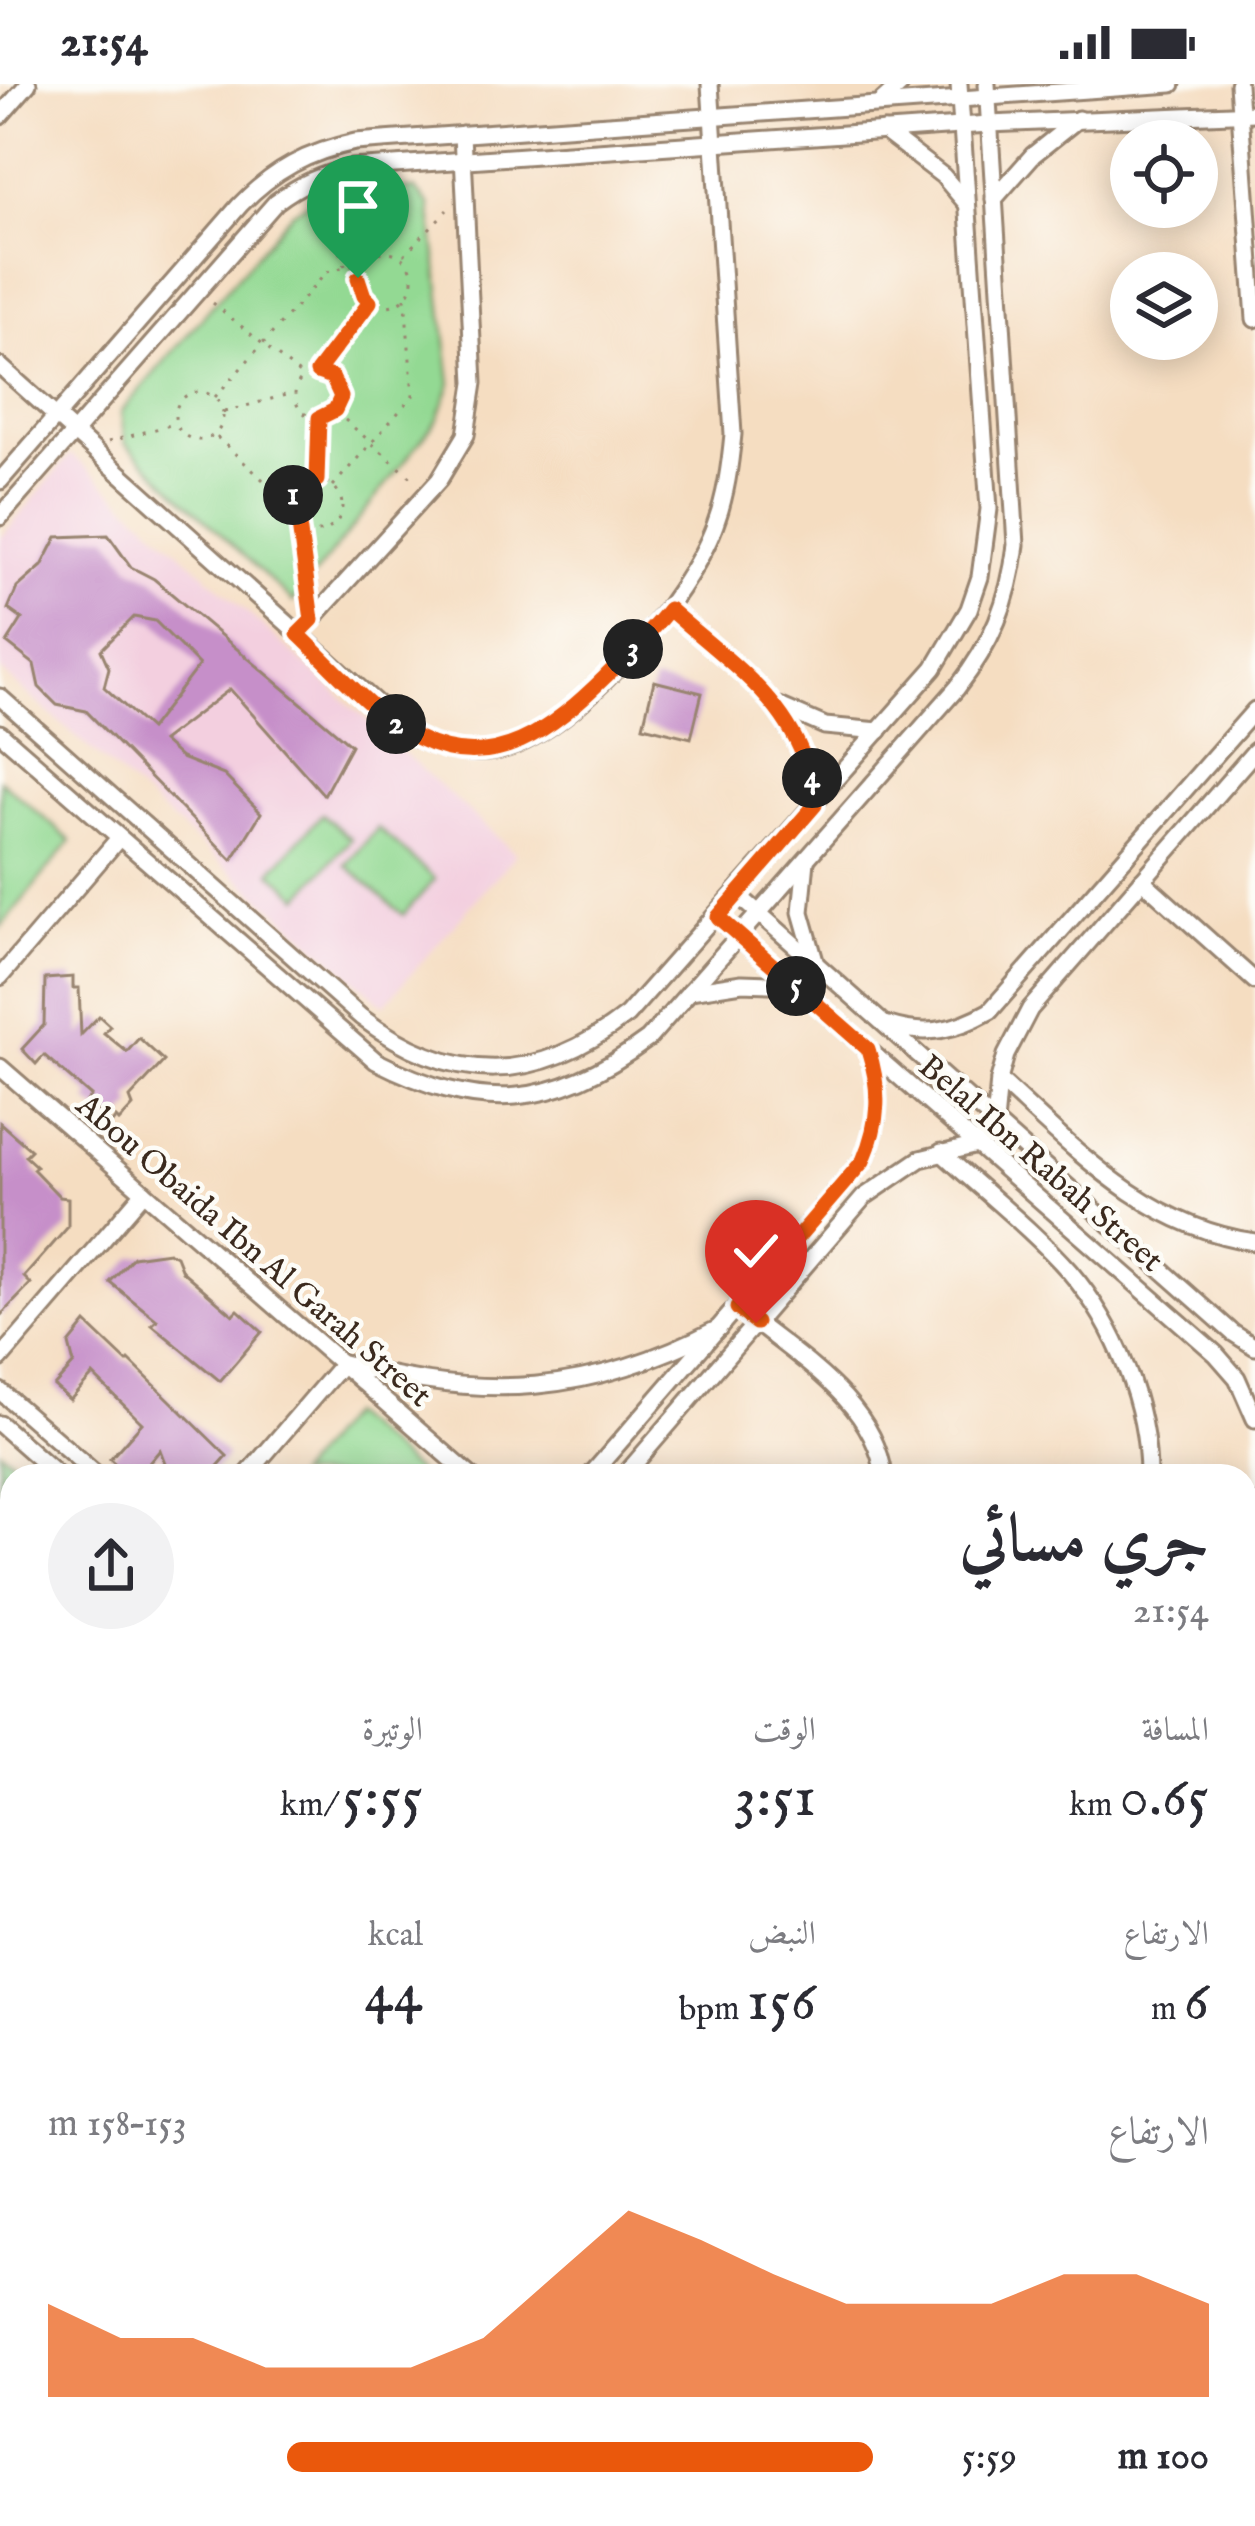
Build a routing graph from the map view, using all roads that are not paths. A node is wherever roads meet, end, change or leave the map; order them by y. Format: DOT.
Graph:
graph roads {
  1 [pos="28,84"];
  2 [pos="710,84"];
  3 [pos="901,84"];
  4 [pos="1172,84"];
  5 [pos="1238,84"];
  6 [pos="1069,87"];
  7 [pos="987,90"];
  8 [pos="959,91"];
  9 [pos="879,104"];
  10 [pos="1248,112"];
  11 [pos="0,116"];
  12 [pos="713,116"];
  13 [pos="1078,119"];
  14 [pos="989,124"];
  15 [pos="962,126"];
  16 [pos="884,131"];
  17 [pos="462,134"];
  18 [pos="716,142"];
  19 [pos="463,160"];
  20 [pos="994,199"];
  21 [pos="968,205"];
  22 [pos="1255,319"];
  23 [pos="0,366"];
  24 [pos="1006,373"];
  25 [pos="979,375"];
  26 [pos="57,415"];
  27 [pos="76,430"];
  28 [pos="0,481"];
  29 [pos="0,517"];
  30 [pos="669,609"];
  31 [pos="298,634"];
  32 [pos="0,697"];
  33 [pos="776,704"];
  34 [pos="1255,710"];
  35 [pos="879,731"];
  36 [pos="0,733"];
  37 [pos="1255,751"];
  38 [pos="815,805"];
  39 [pos="119,838"];
  40 [pos="806,859"];
  41 [pos="1142,880"];
  42 [pos="737,894"];
  43 [pos="758,913"];
  44 [pos="718,917"];
  45 [pos="738,935"];
  46 [pos="816,964"];
  47 [pos="0,977"];
  48 [pos="1255,981"];
  49 [pos="796,985"];
  50 [pos="690,991"];
  51 [pos="881,1022"];
  52 [pos="868,1049"];
  53 [pos="0,1066"];
  54 [pos="999,1080"];
  55 [pos="995,1123"];
  56 [pos="977,1145"];
  57 [pos="941,1152"];
  58 [pos="144,1192"];
  59 [pos="1255,1242"];
  60 [pos="737,1308"];
  61 [pos="756,1323"];
  62 [pos="719,1328"];
  63 [pos="1255,1347"];
  64 [pos="0,1359"];
  65 [pos="343,1363"];
  66 [pos="0,1391"];
  67 [pos="1255,1418"];
  68 [pos="0,1424"];
  69 [pos="45,1464"];
  70 [pos="84,1464"];
  71 [pos="256,1464"];
  72 [pos="457,1464"];
  73 [pos="600,1464"];
  74 [pos="634,1464"];
  75 [pos="881,1464"];
  76 [pos="1146,1464"];
  1 -- 11 [label="street"];
  2 -- 12 [label="street"];
  3 -- 9 [label="street"];
  4 -- 6 [label="street"];
  5 -- 10 [label="street"];
  6 -- 7 [label="street"];
  7 -- 8 [label="street"];
  7 -- 14 [label="street"];
  8 -- 9 [label="street"];
  8 -- 15 [label="street"];
  9 -- 12 [label="street"];
  10 -- 13 [label="street"];
  10 -- 22 [label="street"];
  12 -- 17 [label="street"];
  12 -- 18 [label="street"];
  13 -- 14 [label="street"];
  13 -- 20 [label="street"];
  14 -- 15 [label="street"];
  14 -- 20 [label="street"];
  15 -- 16 [label="street"];
  15 -- 21 [label="street"];
  16 -- 18 [label="street"];
  16 -- 21 [label="street"];
  17 -- 19 [label="street"];
  17 -- 26 [label="street"];
  18 -- 19 [label="street"];
  18 -- 30 [label="street"];
  19 -- 27 [label="street"];
  19 -- 31 [label="street"];
  20 -- 24 [label="street"];
  21 -- 25 [label="street"];
  23 -- 26 [label="street"];
  24 -- 25 [label="street"];
  24 -- 40 [label="street"];
  25 -- 35 [label="street"];
  26 -- 27 [label="street"];
  26 -- 28 [label="street"];
  27 -- 29 [label="street"];
  27 -- 31 [label="street"];
  30 -- 31 [label="street"];
  30 -- 33 [label="street"];
  32 -- 44 [label="street"];
  33 -- 35 [label="street"];
  33 -- 38 [label="street"];
  34 -- 51 [label="street"];
  35 -- 38 [label="street"];
  36 -- 39 [label="street"];
  37 -- 41 [label="street"];
  38 -- 42 [label="street"];
  39 -- 47 [label="street"];
  39 -- 50 [label="street"];
  40 -- 43 [label="street"];
  40 -- 46 [label="street"];
  41 -- 48 [label="street"];
  41 -- 54 [label="street"];
  42 -- 43 [label="street, Belal Ibn Rabah Street"];
  42 -- 44 [label="street"];
  43 -- 45 [label="street"];
  43 -- 46 [label="street, Belal Ibn Rabah Street"];
  44 -- 45 [label="street, Belal Ibn Rabah Street"];
  45 -- 49 [label="street, Belal Ibn Rabah Street"];
  45 -- 50 [label="street"];
  46 -- 51 [label="street, Belal Ibn Rabah Street"];
  49 -- 50 [label="street"];
  49 -- 52 [label="street, Belal Ibn Rabah Street"];
  51 -- 55 [label="street, Belal Ibn Rabah Street"];
  52 -- 56 [label="street, Belal Ibn Rabah Street"];
  52 -- 60 [label="street"];
  53 -- 58 [label="street, Abou Obaida Ibn Al Garah Street"];
  54 -- 55 [label="street"];
  54 -- 59 [label="street"];
  55 -- 56 [label="street"];
  55 -- 63 [label="street, Belal Ibn Rabah Street"];
  56 -- 57 [label="street"];
  56 -- 67 [label="street, Belal Ibn Rabah Street"];
  57 -- 61 [label="street"];
  57 -- 76 [label="street"];
  58 -- 64 [label="street"];
  58 -- 65 [label="street, Abou Obaida Ibn Al Garah Street"];
  60 -- 61 [label="street"];
  60 -- 62 [label="street"];
  61 -- 74 [label="street"];
  61 -- 75 [label="street"];
  62 -- 65 [label="street"];
  62 -- 73 [label="street"];
  65 -- 71 [label="street"];
  65 -- 72 [label="street, Abou Obaida Ibn Al Garah Street"];
  66 -- 70 [label="street"];
  68 -- 69 [label="street"];
}
